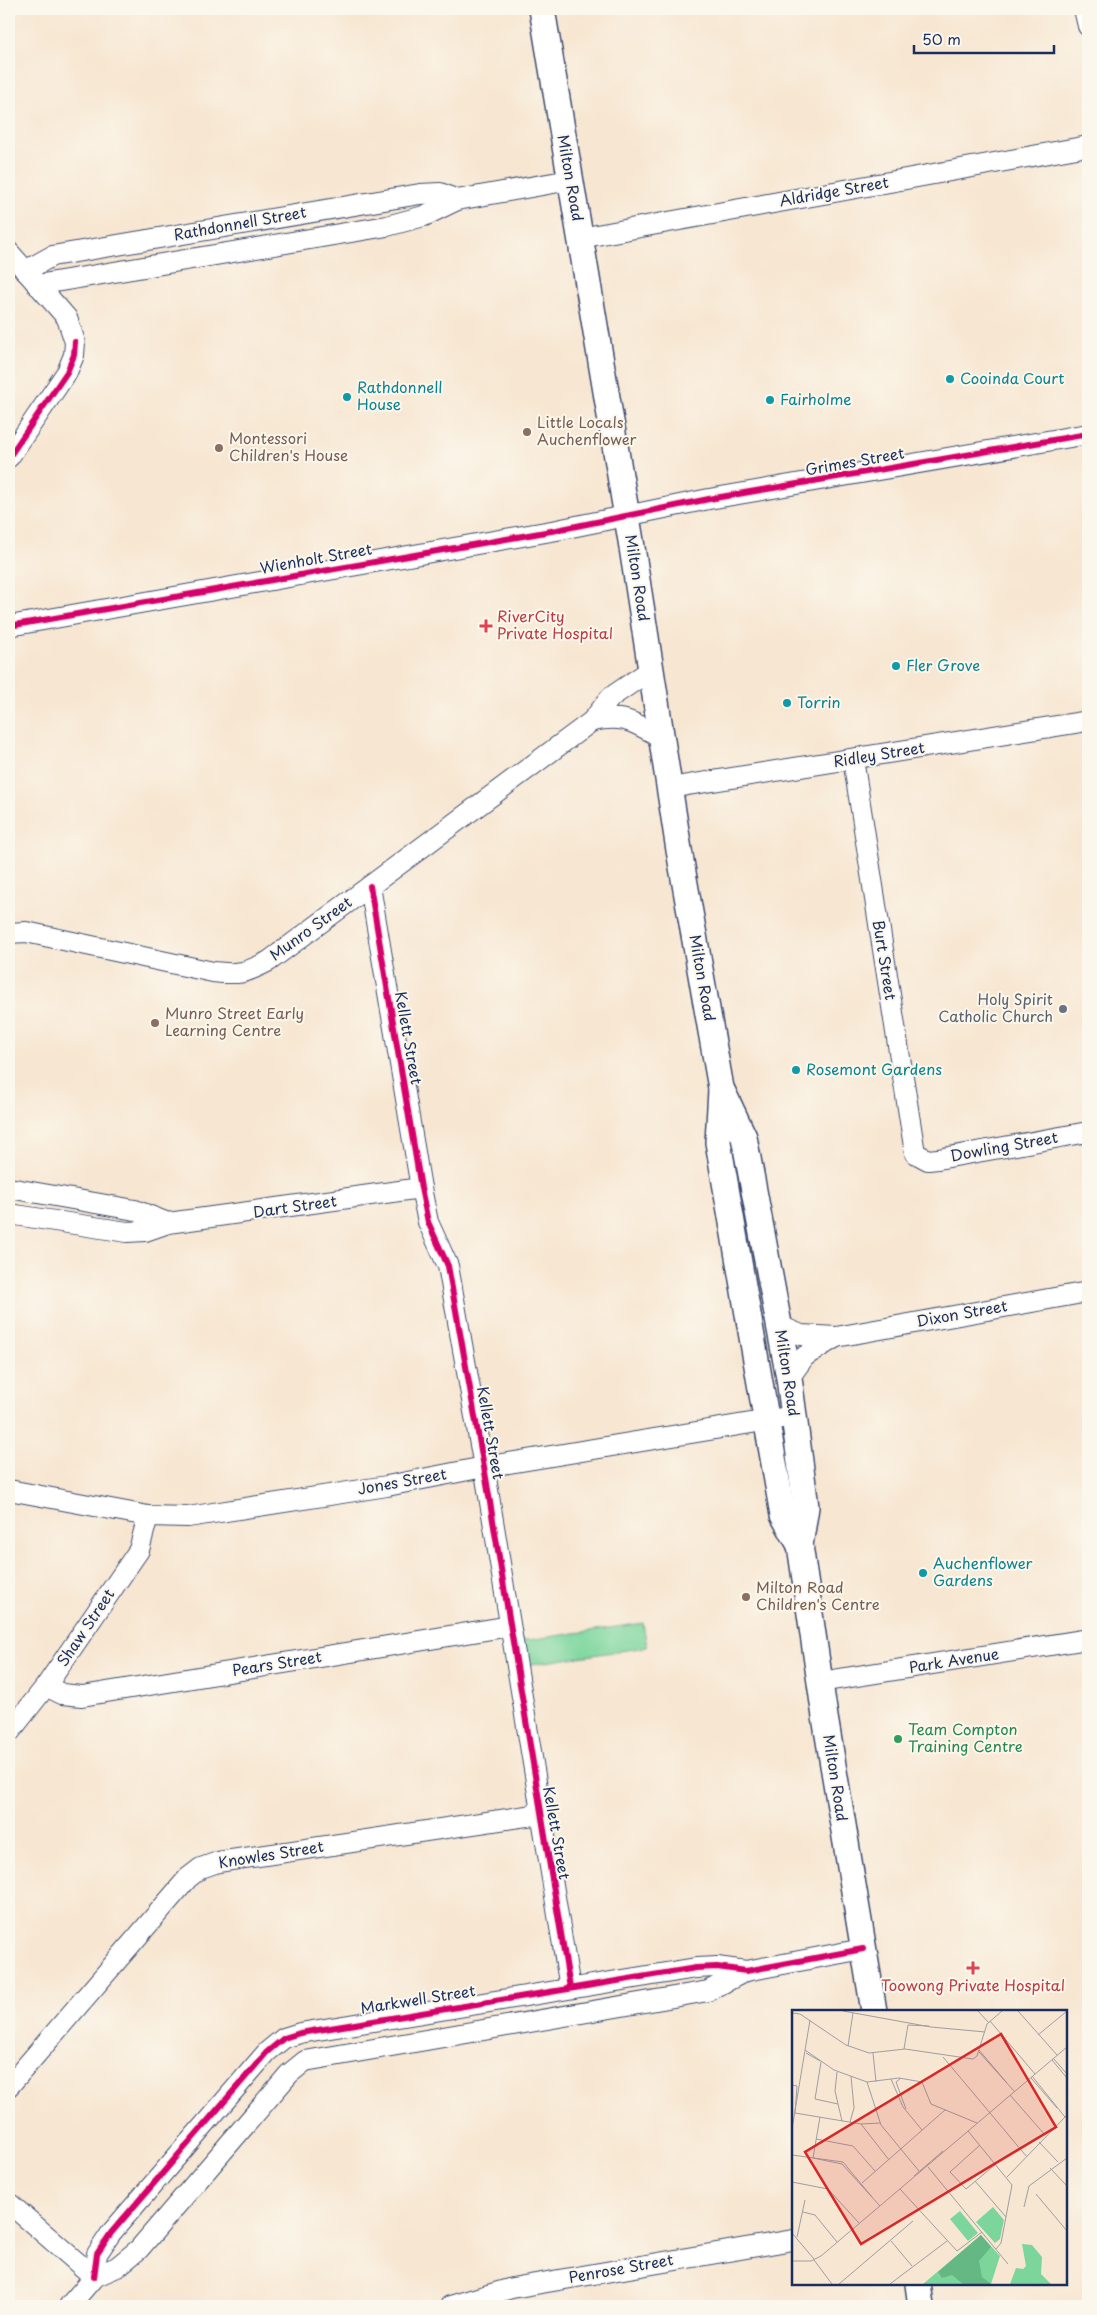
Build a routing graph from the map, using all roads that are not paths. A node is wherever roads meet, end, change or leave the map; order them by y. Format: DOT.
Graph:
graph roads {
  1 [pos="542,9"];
  2 [pos="1084,9"];
  3 [pos="1088,26"];
  4 [pos="1088,146"];
  5 [pos="570,180"];
  6 [pos="458,200"];
  7 [pos="580,238"];
  8 [pos="9,252"];
  9 [pos="31,278"];
  10 [pos="1088,434"];
  11 [pos="9,456"];
  12 [pos="627,515"];
  13 [pos="9,626"];
  14 [pos="652,669"];
  15 [pos="592,720"];
  16 [pos="1088,721"];
  17 [pos="663,738"];
  18 [pos="854,759"];
  19 [pos="669,788"];
  20 [pos="370,886"];
  21 [pos="9,933"];
  22 [pos="722,1088"];
  23 [pos="1088,1132"];
  24 [pos="920,1158"];
  25 [pos="9,1188"];
  26 [pos="420,1188"];
  27 [pos="9,1214"];
  28 [pos="168,1223"];
  29 [pos="1088,1292"];
  30 [pos="780,1326"];
  31 [pos="836,1337"];
  32 [pos="789,1378"];
  33 [pos="794,1416"];
  34 [pos="767,1420"];
  35 [pos="484,1466"];
  36 [pos="9,1490"];
  37 [pos="148,1516"];
  38 [pos="800,1545"];
  39 [pos="510,1626"];
  40 [pos="1088,1639"];
  41 [pos="820,1682"];
  42 [pos="46,1686"];
  43 [pos="9,1733"];
  44 [pos="540,1814"];
  45 [pos="863,1949"];
  46 [pos="746,1971"];
  47 [pos="570,1988"];
  48 [pos="874,2010"];
  49 [pos="9,2086"];
  50 [pos="9,2203"];
  51 [pos="792,2240"];
  52 [pos="94,2276"];
  53 [pos="918,2285"];
  54 [pos="69,2306"];
  55 [pos="450,2306"];
  56 [pos="921,2306"];
  1 -- 5 [label="main road, Milton Road"];
  2 -- 3 [label="street"];
  4 -- 7 [label="street, Aldridge Street"];
  5 -- 6 [label="street, Rathdonnell Street"];
  5 -- 7 [label="main road, Milton Road"];
  6 -- 9 [label="street, Rathdonnell Street"];
  6 -- 9 [label="street, Rathdonnell Street"];
  7 -- 12 [label="main road, Milton Road"];
  8 -- 9 [label="street"];
  9 -- 11 [label="street"];
  10 -- 12 [label="street, Grimes Street"];
  12 -- 13 [label="street, Wienholt Street"];
  12 -- 14 [label="main road, Milton Road"];
  14 -- 15 [label="street, Munro Street"];
  14 -- 17 [label="main road, Milton Road"];
  15 -- 17 [label="street"];
  15 -- 20 [label="street, Munro Street"];
  16 -- 18 [label="street, Ridley Street"];
  17 -- 19 [label="main road, Milton Road"];
  18 -- 19 [label="street, Ridley Street"];
  18 -- 24 [label="street, Burt Street"];
  19 -- 22 [label="main road, Milton Road"];
  20 -- 21 [label="street, Munro Street"];
  20 -- 26 [label="street, Kellett Street"];
  22 -- 30 [label="main road, Milton Road"];
  22 -- 34 [label="main road, Milton Road"];
  23 -- 24 [label="street, Dowling Street"];
  25 -- 28 [label="street, Dart Street"];
  26 -- 28 [label="street, Dart Street"];
  26 -- 35 [label="street, Kellett Street"];
  27 -- 28 [label="street, Dart Street"];
  29 -- 31 [label="street, Dixon Street"];
  30 -- 31 [label="street, Dixon Street"];
  30 -- 32 [label="main road, Milton Road"];
  31 -- 32 [label="street, Dixon Street"];
  32 -- 33 [label="main road, Milton Road"];
  33 -- 34 [label="street, Jones Street"];
  33 -- 38 [label="main road, Milton Road"];
  34 -- 35 [label="street, Jones Street"];
  34 -- 38 [label="main road, Milton Road"];
  35 -- 37 [label="street, Jones Street"];
  35 -- 39 [label="street, Kellett Street"];
  36 -- 37 [label="street, Jones Street"];
  37 -- 42 [label="street, Shaw Street"];
  38 -- 41 [label="main road, Milton Road"];
  39 -- 42 [label="street, Pears Street"];
  39 -- 44 [label="street, Kellett Street"];
  40 -- 41 [label="street, Park Avenue"];
  41 -- 45 [label="main road, Milton Road"];
  42 -- 43 [label="street, Shaw Street"];
  44 -- 47 [label="street, Kellett Street"];
  44 -- 49 [label="street, Knowles Street"];
  45 -- 46 [label="street, Markwell Street"];
  45 -- 48 [label="main road, Milton Road"];
  46 -- 47 [label="street, Markwell Street"];
  46 -- 52 [label="street, Markwell Street"];
  47 -- 52 [label="street, Markwell Street"];
  50 -- 52 [label="street"];
  51 -- 55 [label="street, Penrose Street"];
  52 -- 54 [label="street, Markwell Street"];
  53 -- 56 [label="main road"];
}
